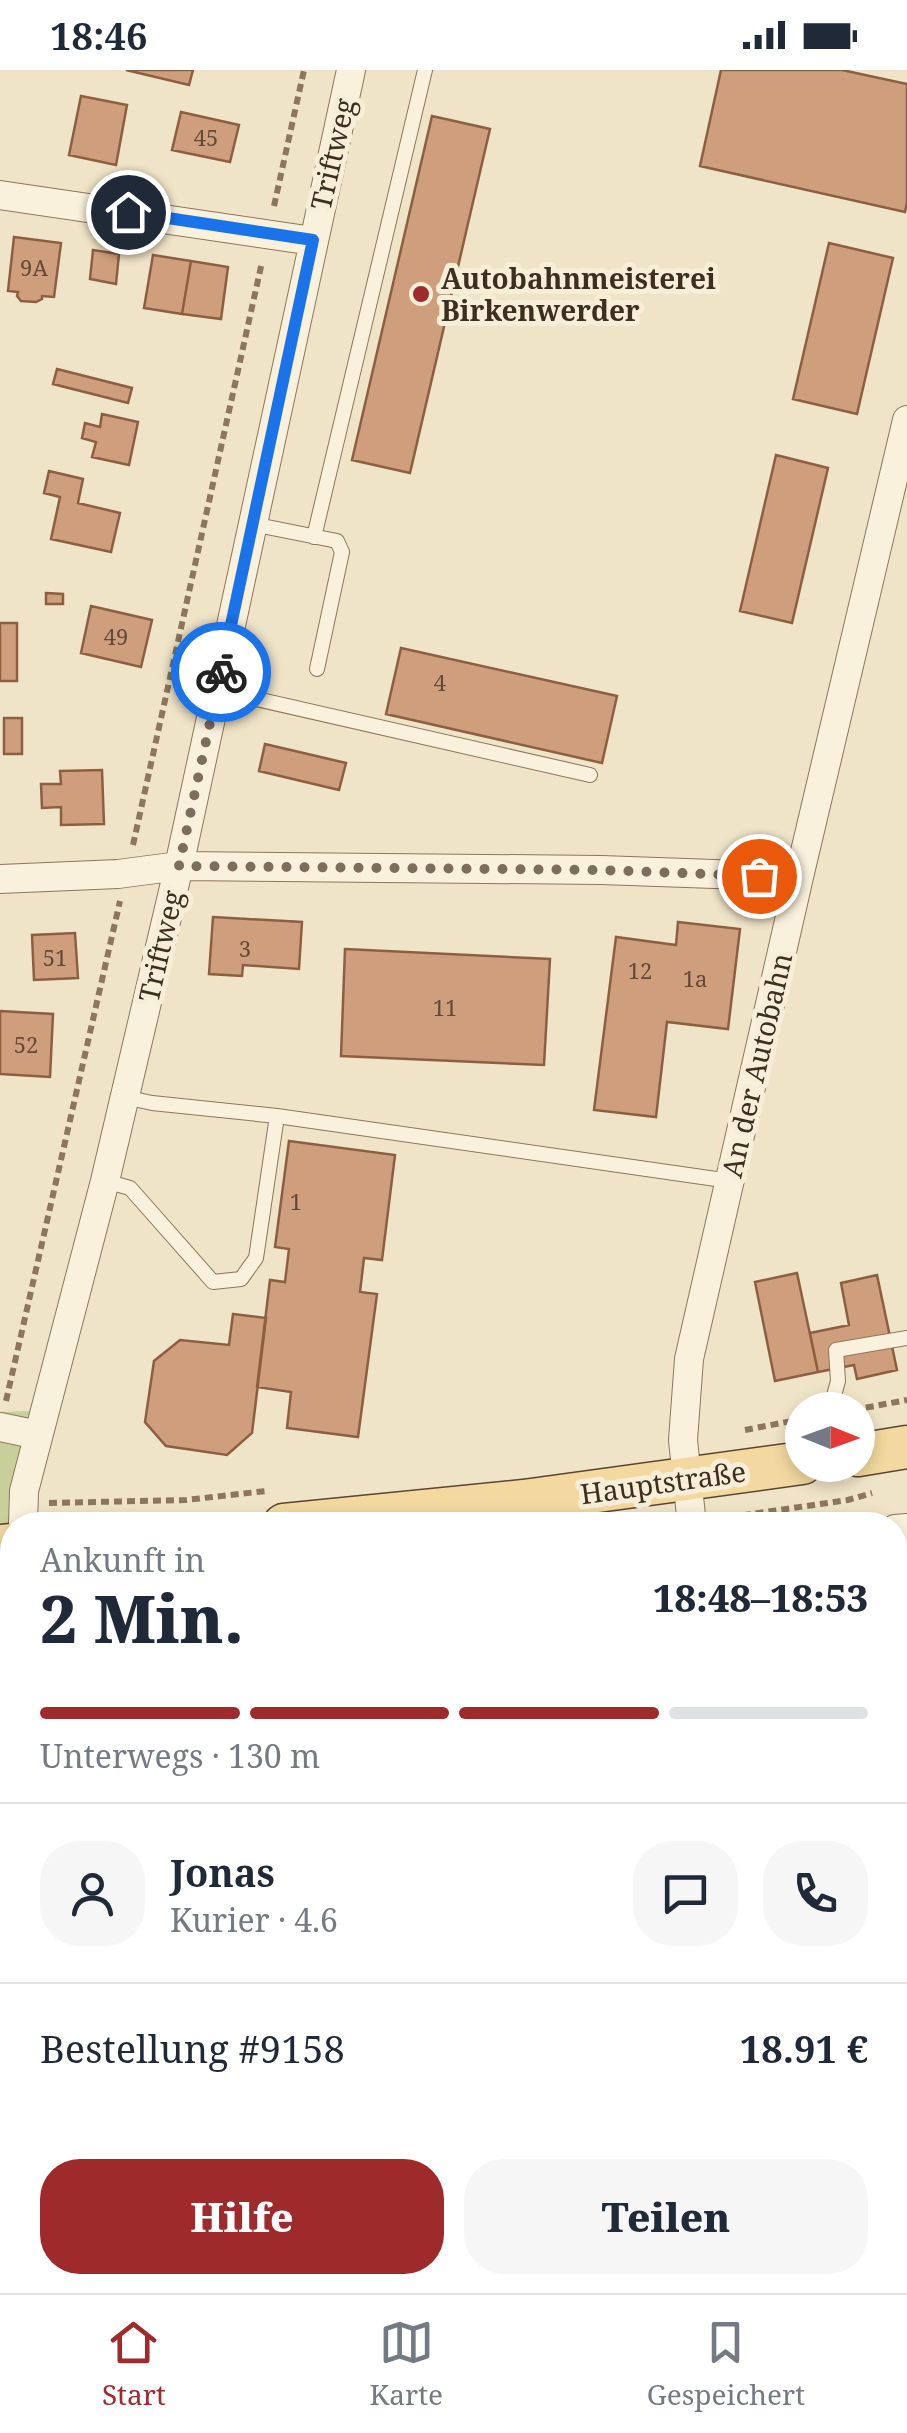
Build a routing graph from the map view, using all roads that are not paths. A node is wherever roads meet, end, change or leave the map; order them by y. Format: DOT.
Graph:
graph roads {
  1 [pos="351,70"];
  2 [pos="425,70"];
  3 [pos="0,194"];
  4 [pos="313,240"];
  5 [pos="907,420"];
  6 [pos="252,524"];
  7 [pos="314,537"];
  8 [pos="317,669"];
  9 [pos="217,690"];
  10 [pos="590,774"];
  11 [pos="179,866"];
  12 [pos="799,877"];
  13 [pos="0,879"];
  14 [pos="124,1097"];
  15 [pos="277,1116"];
  16 [pos="730,1180"];
  17 [pos="105,1181"];
  18 [pos="907,1338"];
  19 [pos="835,1392"];
  20 [pos="0,1426"];
  21 [pos="38,1435"];
  22 [pos="907,1447"];
  23 [pos="875,1452"];
  24 [pos="785,1464"];
  25 [pos="687,1478"];
  26 [pos="23,1512"];
  27 [pos="409,1512"];
  28 [pos="691,1512"];
  1 -- 4 [label="street, Triftweg"];
  2 -- 7 [label="lane"];
  3 -- 4 [label="street"];
  4 -- 6 [label="street, Triftweg"];
  5 -- 12 [label="street, An der Autobahn"];
  6 -- 7 [label="lane"];
  6 -- 9 [label="street, Triftweg"];
  7 -- 8 [label="lane"];
  9 -- 10 [label="lane"];
  9 -- 11 [label="street, Triftweg"];
  11 -- 12 [label="street"];
  11 -- 13 [label="street"];
  11 -- 14 [label="street, Triftweg"];
  12 -- 16 [label="street, An der Autobahn"];
  14 -- 15 [label="lane"];
  14 -- 17 [label="street, Triftweg"];
  15 -- 16 [label="lane"];
  15 -- 17 [label="lane"];
  16 -- 25 [label="street, An der Autobahn"];
  17 -- 21 [label="street, Triftweg"];
  18 -- 19 [label="lane"];
  20 -- 21 [label="street"];
  21 -- 26 [label="street, Triftweg"];
  22 -- 23 [label="main road"];
  24 -- 25 [label="main road, Hauptstraße"];
  25 -- 27 [label="main road, Hauptstraße"];
  25 -- 28 [label="street, An der Autobahn"];
}
